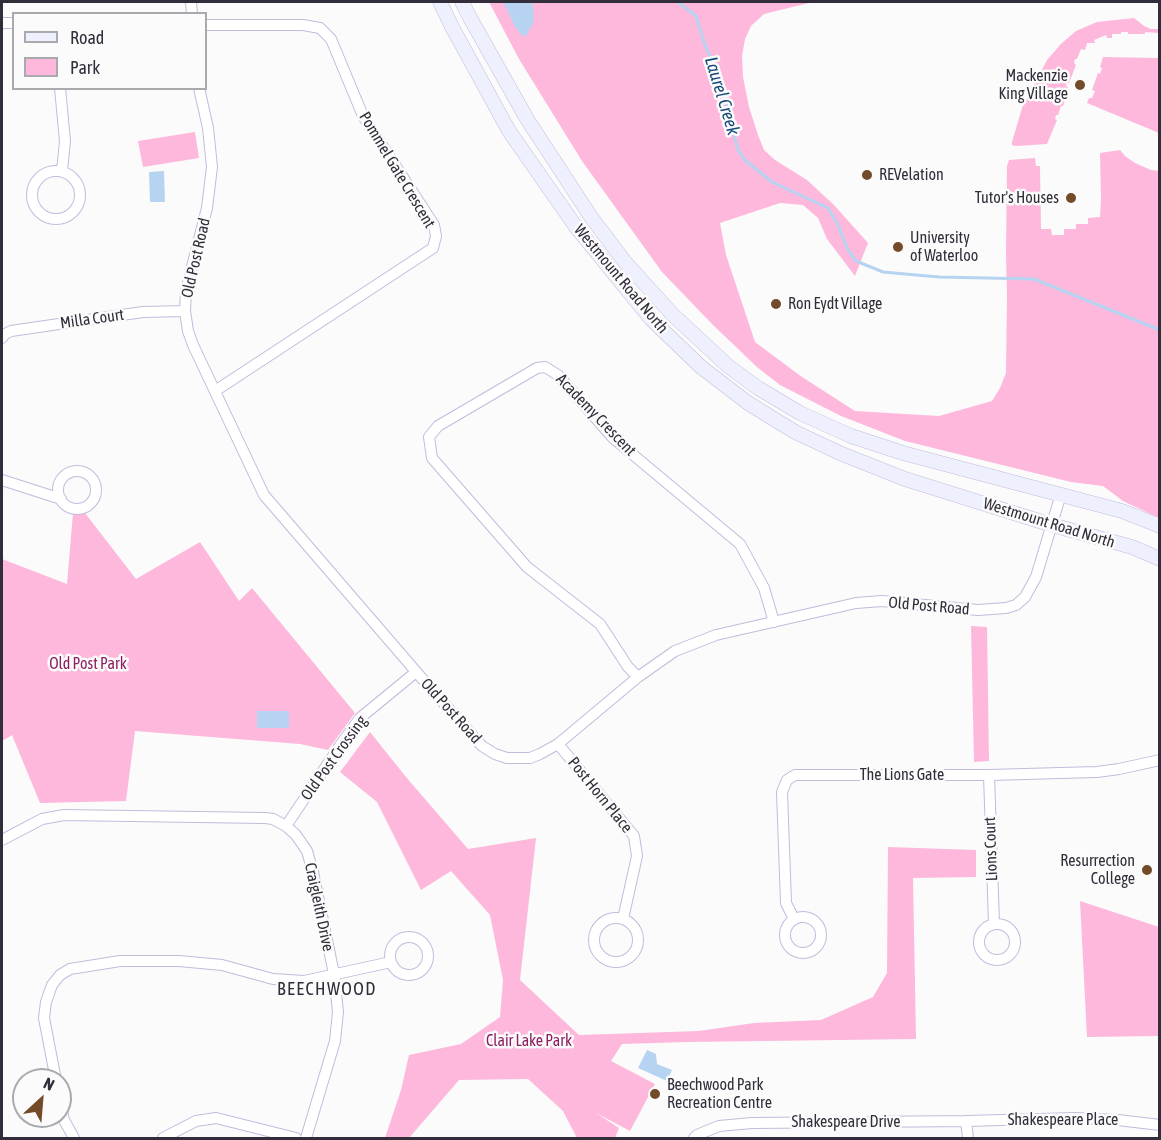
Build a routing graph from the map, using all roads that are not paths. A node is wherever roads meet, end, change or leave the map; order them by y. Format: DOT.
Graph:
graph roads {
  1 [pos="440,2"];
  2 [pos="462,2"];
  3 [pos="207,25"];
  4 [pos="60,90"];
  5 [pos="199,90"];
  6 [pos="62,171"];
  7 [pos="185,311"];
  8 [pos="2,338"];
  9 [pos="214,391"];
  10 [pos="2,480"];
  11 [pos="1061,494"];
  12 [pos="61,499"];
  13 [pos="1053,525"];
  14 [pos="1160,526"];
  15 [pos="1160,559"];
  16 [pos="774,622"];
  17 [pos="416,672"];
  18 [pos="638,677"];
  19 [pos="558,744"];
  20 [pos="1160,760"];
  21 [pos="989,774"];
  22 [pos="286,825"];
  23 [pos="2,840"];
  24 [pos="623,919"];
  25 [pos="795,919"];
  26 [pos="994,924"];
  27 [pos="391,962"];
  28 [pos="334,974"];
  29 [pos="54,1068"];
  30 [pos="966,1121"];
  31 [pos="1160,1125"];
  32 [pos="163,1138"];
  33 [pos="296,1138"];
  34 [pos="306,1138"];
  35 [pos="694,1138"];
  36 [pos="968,1138"];
  1 -- 13 [label="main road, Westmount Road North"];
  2 -- 11 [label="main road, Westmount Road North"];
  3 -- 9 [label="street, Pommel Gate Crescent"];
  4 -- 6 [label="street"];
  5 -- 7 [label="street, Old Post Road"];
  6 -- 6 [label="street"];
  7 -- 8 [label="street, Milla Court"];
  7 -- 9 [label="street, Old Post Road"];
  9 -- 17 [label="street, Old Post Road"];
  10 -- 12 [label="street"];
  11 -- 13 [label="street, Old Post Road"];
  11 -- 14 [label="main road, Westmount Road North"];
  13 -- 15 [label="main road, Westmount Road North"];
  13 -- 16 [label="street, Old Post Road"];
  16 -- 18 [label="street, Old Post Road"];
  16 -- 18 [label="street, Academy Crescent"];
  17 -- 19 [label="street, Old Post Road"];
  17 -- 22 [label="street, Old Post Crossing"];
  18 -- 19 [label="street, Old Post Road"];
  19 -- 24 [label="street, Post Horn Place"];
  20 -- 21 [label="street, The Lions Gate"];
  21 -- 25 [label="street, The Lions Gate"];
  21 -- 26 [label="street, Lions Court"];
  22 -- 23 [label="street"];
  22 -- 28 [label="street, Craigleith Drive"];
  24 -- 24 [label="street"];
  27 -- 28 [label="street"];
  28 -- 29 [label="street"];
  28 -- 34 [label="street, Craigleith Drive"];
  30 -- 31 [label="street, Shakespeare Place"];
  30 -- 35 [label="street, Shakespeare Drive"];
  30 -- 36 [label="street"];
  32 -- 33 [label="street"];
}
